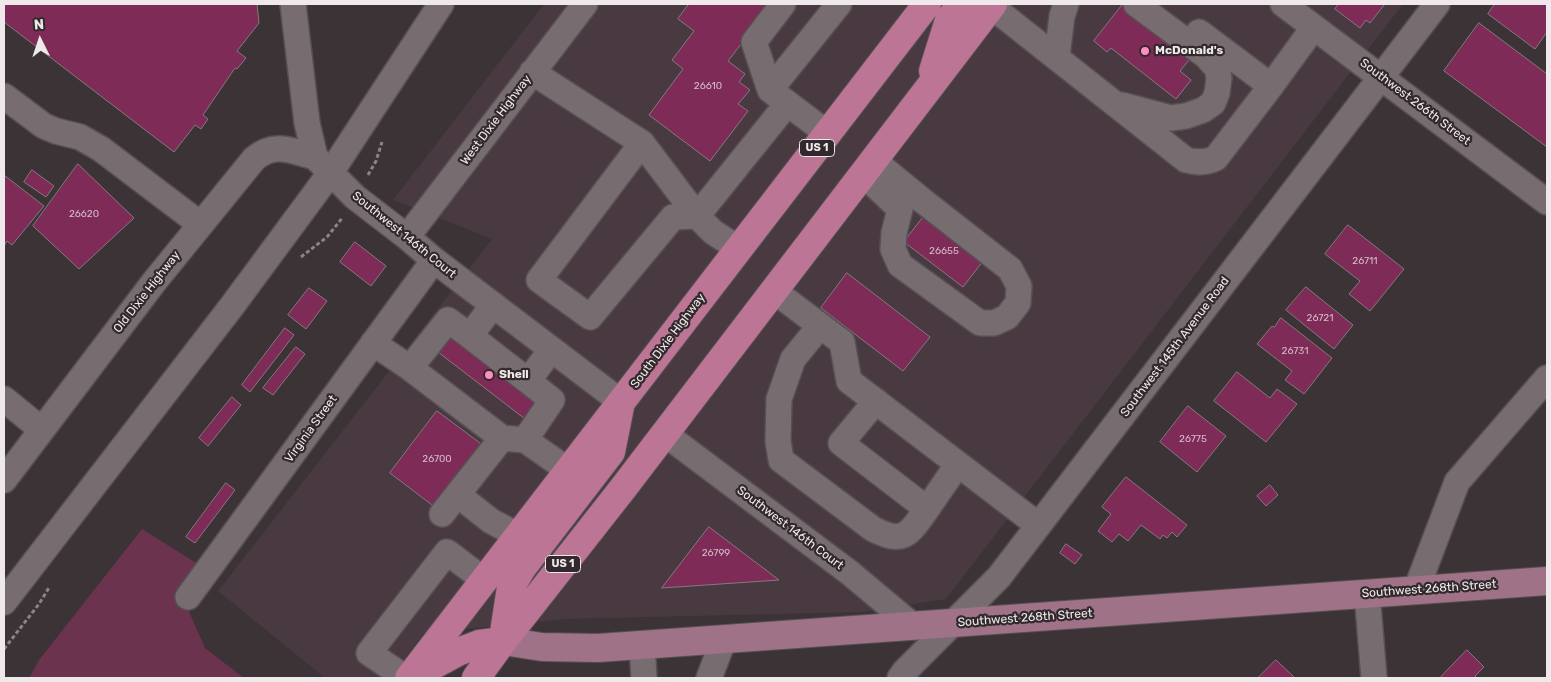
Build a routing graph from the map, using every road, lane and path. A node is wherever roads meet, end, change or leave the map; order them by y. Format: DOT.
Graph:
graph roads {
  1 [pos="292,4"];
  2 [pos="441,4"];
  3 [pos="585,4"];
  4 [pos="782,4"];
  5 [pos="839,4"];
  6 [pos="927,4"];
  7 [pos="961,4"];
  8 [pos="1066,4"];
  9 [pos="1136,4"];
  10 [pos="1162,4"];
  11 [pos="1283,4"];
  12 [pos="1437,4"];
  13 [pos="992,5"];
  14 [pos="1314,27"];
  15 [pos="1057,56"];
  16 [pos="532,72"];
  17 [pos="1382,76"];
  18 [pos="1271,86"];
  19 [pos="927,89"];
  20 [pos="4,96"];
  21 [pos="779,97"];
  22 [pos="1113,103"];
  23 [pos="828,134"];
  24 [pos="642,143"];
  25 [pos="323,165"];
  26 [pos="868,167"];
  27 [pos="1547,202"];
  28 [pos="911,205"];
  29 [pos="697,216"];
  30 [pos="200,224"];
  31 [pos="407,237"];
  32 [pos="739,249"];
  33 [pos="434,260"];
  34 [pos="774,291"];
  35 [pos="493,305"];
  36 [pos="820,326"];
  37 [pos="470,336"];
  38 [pos="373,343"];
  39 [pos="551,350"];
  40 [pos="410,368"];
  41 [pos="1547,378"];
  42 [pos="528,381"];
  43 [pos="4,399"];
  44 [pos="876,401"];
  45 [pos="621,402"];
  46 [pos="42,430"];
  47 [pos="665,434"];
  48 [pos="513,439"];
  49 [pos="958,464"];
  50 [pos="568,470"];
  51 [pos="4,480"];
  52 [pos="458,495"];
  53 [pos="927,509"];
  54 [pos="442,514"];
  55 [pos="1038,525"];
  56 [pos="519,536"];
  57 [pos="484,580"];
  58 [pos="1547,581"];
  59 [pos="1416,590"];
  60 [pos="1367,593"];
  61 [pos="188,597"];
  62 [pos="4,602"];
  63 [pos="952,623"];
  64 [pos="912,625"];
  65 [pos="724,639"];
  66 [pos="503,641"];
  67 [pos="642,644"];
  68 [pos="408,678"];
  69 [pos="476,678"];
  70 [pos="644,678"];
  71 [pos="709,678"];
  72 [pos="900,678"];
  73 [pos="1374,678"];
  1 -- 25 [label="street"];
  2 -- 25 [label="street"];
  3 -- 16 [label="street, West Dixie Highway"];
  4 -- 21 [label="street"];
  5 -- 21 [label="street"];
  6 -- 23 [label="highway, South Dixie Highway / US 1"];
  7 -- 19 [label="highway"];
  8 -- 15 [label="street"];
  9 -- 22 [label="street"];
  10 -- 18 [label="street"];
  11 -- 14 [label="street, Southwest 266th Street"];
  12 -- 17 [label="street, Southwest 145th Avenue Road"];
  13 -- 15 [label="street"];
  13 -- 19 [label="highway, US 1"];
  14 -- 17 [label="street, Southwest 266th Street"];
  14 -- 18 [label="street"];
  15 -- 22 [label="street"];
  16 -- 24 [label="street"];
  16 -- 31 [label="street, West Dixie Highway"];
  17 -- 27 [label="street, Southwest 266th Street"];
  17 -- 55 [label="street, Southwest 145th Avenue Road"];
  18 -- 22 [label="street"];
  19 -- 26 [label="highway, US 1"];
  20 -- 30 [label="street"];
  21 -- 23 [label="street"];
  21 -- 29 [label="street"];
  23 -- 32 [label="highway, South Dixie Highway / US 1"];
  24 -- 29 [label="street"];
  24 -- 29 [label="street"];
  25 -- 30 [label="street, Old Dixie Highway"];
  25 -- 31 [label="street, Southwest 146th Court"];
  25 -- 62 [label="street"];
  26 -- 28 [label="street"];
  26 -- 34 [label="highway, US 1"];
  28 -- 28 [label="street"];
  29 -- 32 [label="street"];
  30 -- 46 [label="street, Old Dixie Highway"];
  31 -- 33 [label="street, Southwest 146th Court"];
  32 -- 45 [label="highway, South Dixie Highway / US 1"];
  33 -- 35 [label="street, Southwest 146th Court"];
  33 -- 38 [label="street, Virginia Street"];
  34 -- 36 [label="street"];
  34 -- 47 [label="highway, US 1"];
  35 -- 37 [label="street"];
  35 -- 39 [label="street, Southwest 146th Court"];
  36 -- 44 [label="street"];
  36 -- 53 [label="street"];
  37 -- 40 [label="street"];
  37 -- 42 [label="street"];
  38 -- 40 [label="street"];
  38 -- 61 [label="street, Virginia Street"];
  39 -- 42 [label="street"];
  39 -- 45 [label="street, Southwest 146th Court"];
  40 -- 48 [label="street"];
  41 -- 59 [label="street"];
  42 -- 48 [label="street"];
  43 -- 46 [label="street"];
  44 -- 49 [label="street"];
  44 -- 53 [label="street"];
  45 -- 50 [label="highway, South Dixie Highway / US 1"];
  45 -- 66 [label="highway"];
  46 -- 51 [label="street, Old Dixie Highway"];
  47 -- 64 [label="street, Southwest 146th Court"];
  47 -- 66 [label="highway, US 1"];
  48 -- 50 [label="street"];
  48 -- 52 [label="street"];
  49 -- 53 [label="street"];
  49 -- 55 [label="street"];
  50 -- 56 [label="highway, South Dixie Highway / US 1"];
  52 -- 54 [label="street"];
  52 -- 56 [label="street"];
  55 -- 63 [label="street, Southwest 145th Avenue Road"];
  56 -- 57 [label="highway, South Dixie Highway / US 1"];
  57 -- 68 [label="highway, South Dixie Highway / US 1"];
  57 -- 68 [label="street"];
  58 -- 59 [label="main road, Southwest 268th Street"];
  59 -- 60 [label="main road, Southwest 268th Street"];
  60 -- 63 [label="main road, Southwest 268th Street"];
  60 -- 73 [label="street"];
  63 -- 64 [label="main road, Southwest 268th Street"];
  63 -- 72 [label="street, Southwest 145th Avenue Road"];
  64 -- 65 [label="main road, Southwest 268th Street"];
  65 -- 67 [label="main road, Southwest 268th Street"];
  65 -- 71 [label="street"];
  66 -- 67 [label="main road, Southwest 268th Street"];
  66 -- 68 [label="highway"];
  66 -- 69 [label="highway, US 1"];
  67 -- 70 [label="street"];
}
